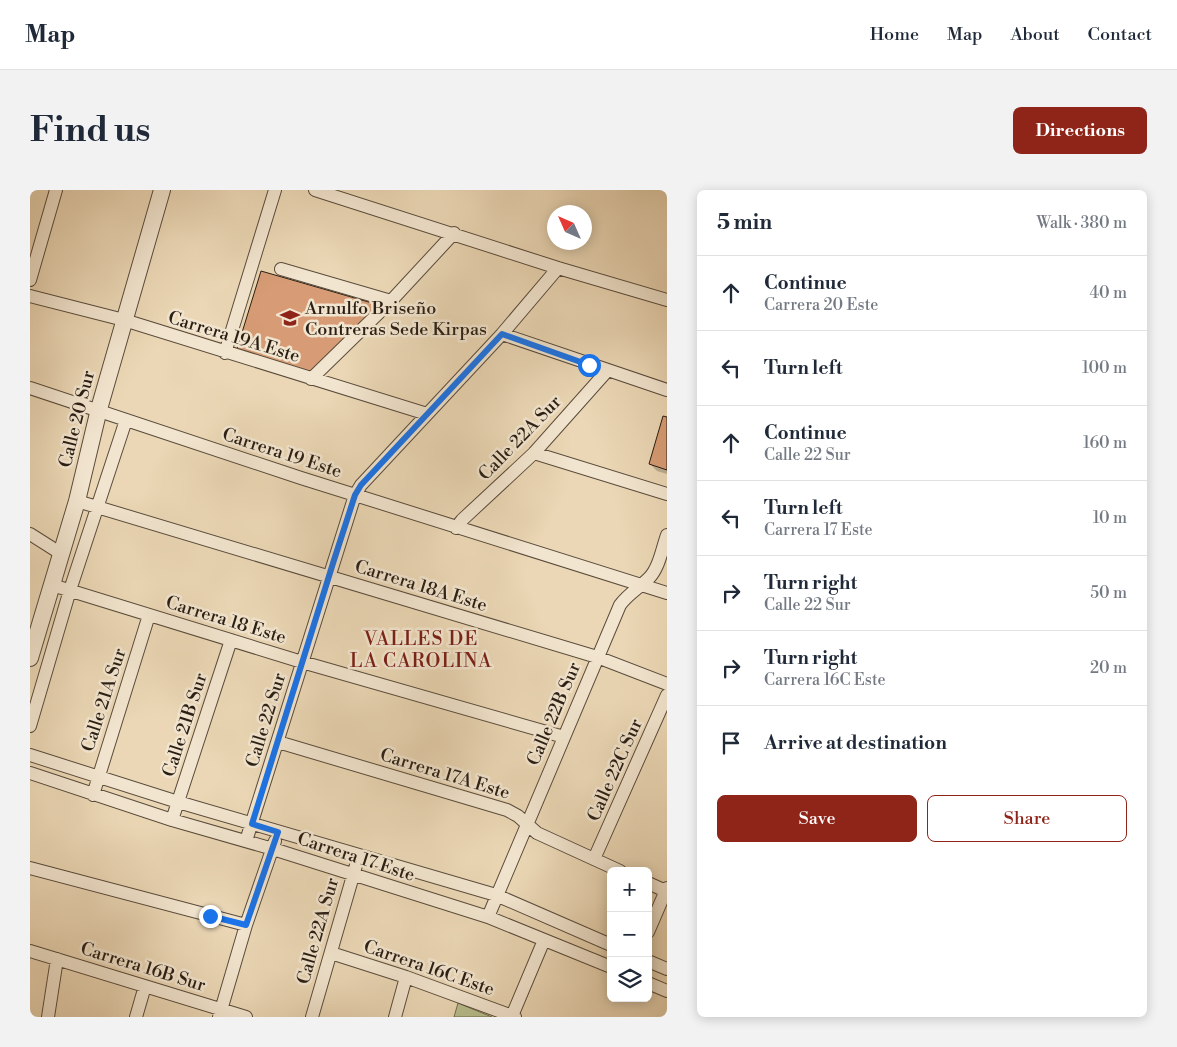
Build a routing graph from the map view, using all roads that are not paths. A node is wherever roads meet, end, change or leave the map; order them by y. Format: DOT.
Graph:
graph roads {
  1 [pos="56,190"];
  2 [pos="162,190"];
  3 [pos="276,190"];
  4 [pos="315,190"];
  5 [pos="454,233"];
  6 [pos="558,268"];
  7 [pos="281,269"];
  8 [pos="30,280"];
  9 [pos="30,296"];
  10 [pos="667,300"];
  11 [pos="391,301"];
  12 [pos="124,320"];
  13 [pos="502,334"];
  14 [pos="225,353"];
  15 [pos="607,371"];
  16 [pos="311,379"];
  17 [pos="30,388"];
  18 [pos="667,390"];
  19 [pos="99,409"];
  20 [pos="428,414"];
  21 [pos="126,420"];
  22 [pos="534,453"];
  23 [pos="667,494"];
  24 [pos="355,495"];
  25 [pos="77,501"];
  26 [pos="97,508"];
  27 [pos="456,528"];
  28 [pos="30,534"];
  29 [pos="667,535"];
  30 [pos="60,553"];
  31 [pos="329,577"];
  32 [pos="640,584"];
  33 [pos="52,585"];
  34 [pos="70,590"];
  35 [pos="667,593"];
  36 [pos="150,615"];
  37 [pos="231,640"];
  38 [pos="597,657"];
  39 [pos="30,658"];
  40 [pos="302,662"];
  41 [pos="667,684"];
  42 [pos="667,695"];
  43 [pos="30,726"];
  44 [pos="564,738"];
  45 [pos="278,742"];
  46 [pos="30,756"];
  47 [pos="30,772"];
  48 [pos="98,777"];
  49 [pos="93,795"];
  50 [pos="178,802"];
  51 [pos="172,820"];
  52 [pos="252,824"];
  53 [pos="527,824"];
  54 [pos="278,832"];
  55 [pos="246,841"];
  56 [pos="273,849"];
  57 [pos="358,855"];
  58 [pos="594,859"];
  59 [pos="611,867"];
  60 [pos="30,868"];
  61 [pos="353,875"];
  62 [pos="652,885"];
  63 [pos="666,890"];
  64 [pos="496,895"];
  65 [pos="488,917"];
  66 [pos="652,923"];
  67 [pos="246,925"];
  68 [pos="544,940"];
  69 [pos="607,943"];
  70 [pos="30,951"];
  71 [pos="331,953"];
  72 [pos="57,959"];
  73 [pos="652,963"];
  74 [pos="607,965"];
  75 [pos="667,969"];
  76 [pos="406,977"];
  77 [pos="652,985"];
  78 [pos="146,986"];
  79 [pos="667,991"];
  80 [pos="220,1013"];
  81 [pos="514,1016"];
  82 [pos="48,1017"];
  83 [pos="136,1017"];
  84 [pos="246,1017"];
  85 [pos="312,1017"];
  86 [pos="395,1017"];
  1 -- 8 [label="street"];
  2 -- 12 [label="street, Calle 20 Sur"];
  3 -- 14 [label="street"];
  4 -- 5 [label="street"];
  5 -- 6 [label="street"];
  5 -- 11 [label="street"];
  6 -- 10 [label="street"];
  6 -- 13 [label="street, Calle 22 Sur"];
  7 -- 11 [label="street"];
  9 -- 12 [label="street, Carrera 19A Este"];
  11 -- 16 [label="street"];
  12 -- 14 [label="street, Carrera 19A Este"];
  12 -- 19 [label="street, Calle 20 Sur"];
  13 -- 15 [label="street"];
  13 -- 20 [label="street, Calle 22 Sur"];
  14 -- 16 [label="street, Carrera 19A Este"];
  15 -- 18 [label="street"];
  15 -- 22 [label="street, Calle 22A Sur"];
  16 -- 20 [label="street, Carrera 19A Este"];
  17 -- 19 [label="street, Carrera 19 Este"];
  19 -- 21 [label="street, Carrera 19 Este"];
  19 -- 25 [label="street, Calle 20 Sur"];
  20 -- 24 [label="street, Calle 22 Sur"];
  21 -- 24 [label="street, Carrera 19 Este"];
  21 -- 26 [label="street"];
  22 -- 23 [label="street"];
  22 -- 27 [label="street, Calle 22A Sur"];
  24 -- 27 [label="street, Carrera 19 Este"];
  24 -- 31 [label="street, Calle 22 Sur"];
  25 -- 26 [label="street, Carrera 18A Este"];
  25 -- 30 [label="street, Calle 20 Sur"];
  26 -- 31 [label="street, Carrera 18A Este"];
  26 -- 34 [label="street"];
  27 -- 32 [label="street, Carrera 19 Este"];
  28 -- 30 [label="street"];
  29 -- 32 [label="street, Calle 22B Sur"];
  30 -- 33 [label="street, Calle 20 Sur"];
  31 -- 38 [label="street, Carrera 18A Este"];
  31 -- 40 [label="street, Calle 22 Sur"];
  32 -- 35 [label="street, Carrera 19 Este"];
  32 -- 38 [label="street, Calle 22B Sur"];
  33 -- 34 [label="street, Carrera 18 Este"];
  33 -- 39 [label="street, Calle 20 Sur"];
  34 -- 36 [label="street, Carrera 18 Este"];
  34 -- 43 [label="street"];
  36 -- 37 [label="street, Carrera 18 Este"];
  36 -- 48 [label="street, Calle 21A Sur"];
  37 -- 40 [label="street, Carrera 18 Este"];
  37 -- 50 [label="street, Calle 21B Sur"];
  38 -- 41 [label="street, Carrera 18A Este"];
  38 -- 44 [label="street, Calle 22B Sur"];
  40 -- 44 [label="street, Carrera 18 Este"];
  40 -- 45 [label="street, Calle 22 Sur"];
  42 -- 58 [label="street, Calle 22C Sur"];
  44 -- 53 [label="street, Calle 22B Sur"];
  45 -- 52 [label="street, Calle 22 Sur"];
  45 -- 53 [label="street, Carrera 17A Este"];
  46 -- 48 [label="street, Carrera 17 Este"];
  47 -- 49 [label="street, Carrera 17 Este"];
  48 -- 49 [label="street, Calle 21A Sur"];
  48 -- 50 [label="street, Carrera 17 Este"];
  49 -- 51 [label="street, Carrera 17 Este"];
  50 -- 51 [label="street, Calle 21B Sur"];
  50 -- 52 [label="street, Carrera 17 Este"];
  51 -- 55 [label="street, Carrera 17 Este"];
  52 -- 54 [label="street, Carrera 17 Este"];
  52 -- 55 [label="street, Calle 22 Sur"];
  53 -- 58 [label="street, Carrera 17A Este"];
  53 -- 64 [label="street, Calle 22B Sur"];
  54 -- 56 [label="street"];
  54 -- 57 [label="street, Carrera 17 Este"];
  55 -- 56 [label="street, Carrera 17 Este"];
  56 -- 61 [label="street, Carrera 17 Este"];
  56 -- 67 [label="street"];
  57 -- 61 [label="street, Calle 22A Sur"];
  57 -- 64 [label="street, Carrera 17 Este"];
  58 -- 59 [label="street, Carrera 17A Este"];
  60 -- 67 [label="street"];
  61 -- 65 [label="street, Carrera 17 Este"];
  61 -- 71 [label="street, Calle 22A Sur"];
  62 -- 63 [label="street"];
  63 -- 66 [label="street"];
  64 -- 65 [label="street, Calle 22B Sur"];
  64 -- 69 [label="street, Carrera 17 Este"];
  65 -- 68 [label="street, Carrera 17 Este"];
  67 -- 80 [label="street"];
  68 -- 74 [label="street, Carrera 17 Este"];
  68 -- 81 [label="street"];
  70 -- 72 [label="street, Carrera 16B Sur"];
  71 -- 76 [label="street, Carrera 16C Este"];
  71 -- 85 [label="street, Calle 22A Sur"];
  72 -- 78 [label="street, Carrera 16B Sur"];
  72 -- 82 [label="street"];
  73 -- 75 [label="street"];
  76 -- 81 [label="street, Carrera 16C Este"];
  76 -- 86 [label="street"];
  77 -- 79 [label="street"];
  78 -- 80 [label="street, Carrera 16B Sur"];
  78 -- 83 [label="street"];
  80 -- 84 [label="street, Carrera 16B Sur"];
}
